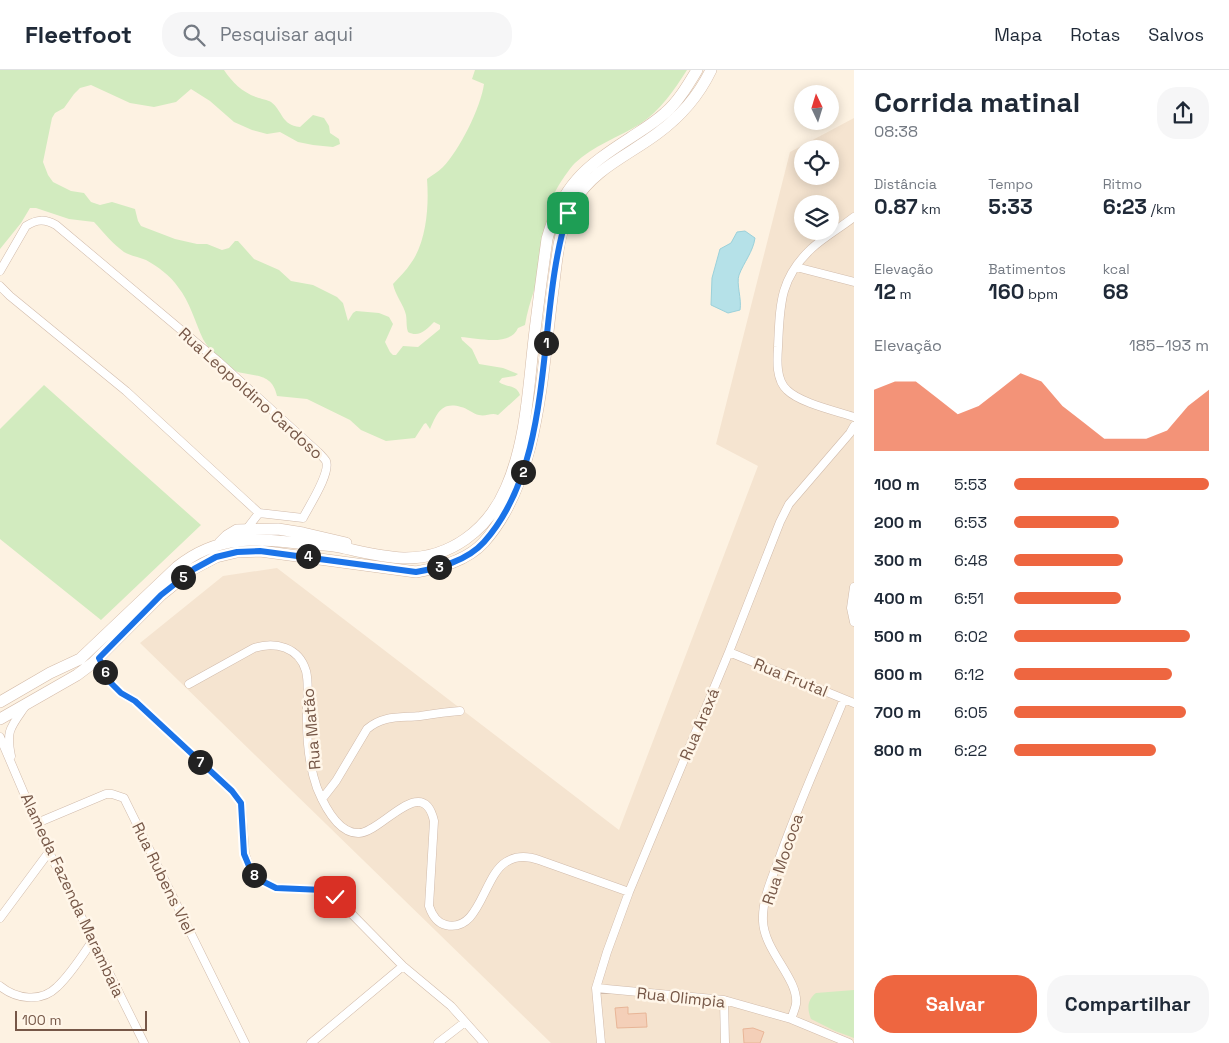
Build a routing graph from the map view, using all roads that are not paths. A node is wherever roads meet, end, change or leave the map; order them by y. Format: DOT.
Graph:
graph roads {
  1 [pos="697,70"];
  2 [pos="711,70"];
  3 [pos="854,217"];
  4 [pos="796,267"];
  5 [pos="0,271"];
  6 [pos="854,282"];
  7 [pos="0,286"];
  8 [pos="854,418"];
  9 [pos="854,426"];
  10 [pos="259,513"];
  11 [pos="303,518"];
  12 [pos="246,530"];
  13 [pos="311,535"];
  14 [pos="219,544"];
  15 [pos="337,547"];
  16 [pos="354,551"];
  17 [pos="335,560"];
  18 [pos="854,588"];
  19 [pos="854,622"];
  20 [pos="729,652"];
  21 [pos="99,658"];
  22 [pos="189,684"];
  23 [pos="844,699"];
  24 [pos="0,702"];
  25 [pos="854,703"];
  26 [pos="26,704"];
  27 [pos="460,711"];
  28 [pos="0,719"];
  29 [pos="0,738"];
  30 [pos="15,773"];
  31 [pos="322,799"];
  32 [pos="37,823"];
  33 [pos="49,852"];
  34 [pos="629,892"];
  35 [pos="0,918"];
  36 [pos="93,940"];
  37 [pos="403,966"];
  38 [pos="0,986"];
  39 [pos="596,988"];
  40 [pos="724,1000"];
  41 [pos="791,1019"];
  42 [pos="465,1022"];
  43 [pos="144,1043"];
  44 [pos="245,1043"];
  45 [pos="311,1043"];
  46 [pos="438,1043"];
  47 [pos="484,1043"];
  48 [pos="601,1043"];
  49 [pos="725,1043"];
  50 [pos="849,1043"];
  1 -- 16 [label="main road"];
  2 -- 17 [label="main road"];
  3 -- 4 [label="street"];
  4 -- 6 [label="street"];
  4 -- 8 [label="street"];
  5 -- 11 [label="street, Rua Leopoldino Cardoso"];
  7 -- 10 [label="street"];
  9 -- 20 [label="street, Rua Araxá"];
  10 -- 11 [label="street"];
  10 -- 12 [label="street"];
  11 -- 13 [label="street"];
  12 -- 13 [label="main road"];
  12 -- 14 [label="main road"];
  13 -- 16 [label="main road"];
  14 -- 15 [label="main road"];
  14 -- 24 [label="main road"];
  15 -- 16 [label="main road"];
  15 -- 17 [label="main road"];
  17 -- 21 [label="main road"];
  18 -- 19 [label="street"];
  20 -- 23 [label="street, Rua Frutal"];
  20 -- 34 [label="street, Rua Araxá"];
  21 -- 26 [label="main road"];
  21 -- 37 [label="street"];
  22 -- 31 [label="street, Rua Matão"];
  23 -- 25 [label="street, Rua Frutal"];
  23 -- 41 [label="street, Rua Mococa"];
  26 -- 28 [label="main road"];
  26 -- 30 [label="street, Alameda Fazenda Marambaia"];
  27 -- 31 [label="street"];
  29 -- 30 [label="street, Alameda Fazenda Marambaia"];
  30 -- 32 [label="street, Alameda Fazenda Marambaia"];
  31 -- 34 [label="street, Rua Matão"];
  32 -- 33 [label="street, Alameda Fazenda Marambaia"];
  32 -- 44 [label="street, Rua Rubens Viel"];
  33 -- 35 [label="street"];
  33 -- 36 [label="street, Alameda Fazenda Marambaia"];
  34 -- 39 [label="street, Rua Araxá"];
  36 -- 38 [label="street"];
  36 -- 43 [label="street, Alameda Fazenda Marambaia"];
  37 -- 42 [label="street"];
  37 -- 45 [label="street"];
  39 -- 40 [label="street, Rua Olimpia"];
  39 -- 48 [label="street, Rua Araxá"];
  40 -- 41 [label="street, Rua Olimpia"];
  40 -- 49 [label="street"];
  41 -- 50 [label="street, Rua Olimpia"];
  42 -- 46 [label="street"];
  42 -- 47 [label="street"];
}
